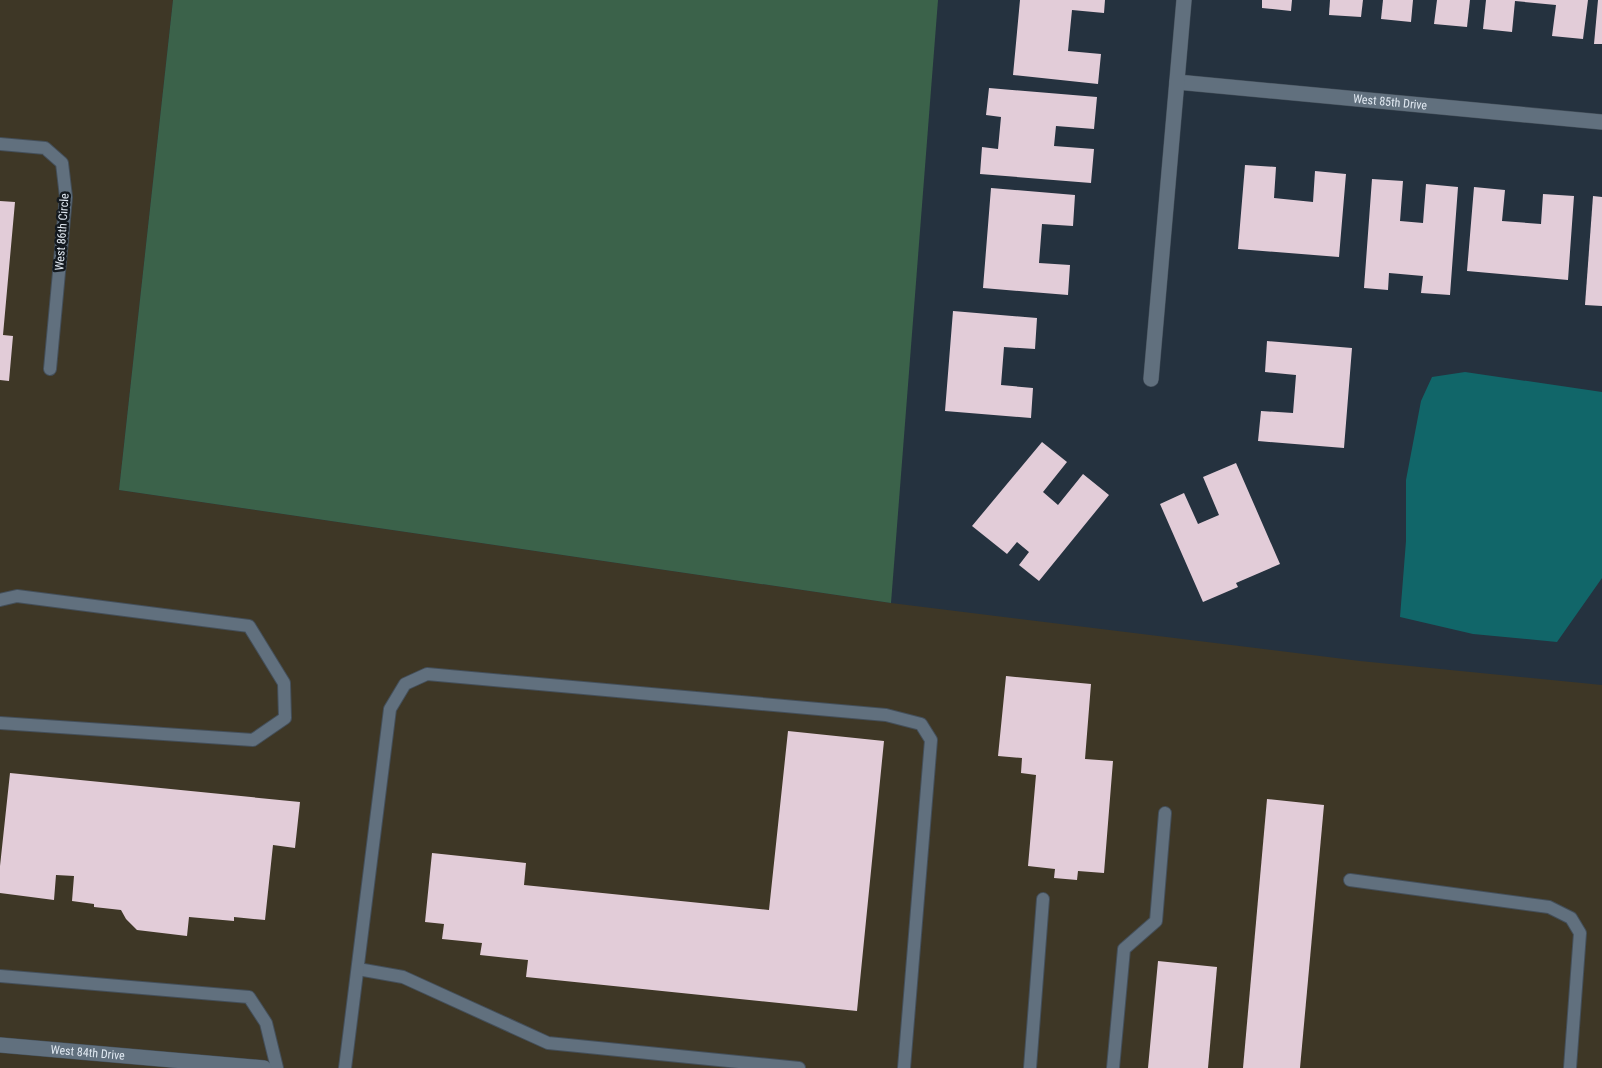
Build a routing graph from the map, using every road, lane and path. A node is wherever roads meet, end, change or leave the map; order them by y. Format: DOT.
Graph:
graph roads {
  1 [pos="1184,0"];
  2 [pos="1177,82"];
  3 [pos="1602,122"];
  4 [pos="0,144"];
  5 [pos="50,369"];
  6 [pos="1151,379"];
  7 [pos="0,600"];
  8 [pos="0,723"];
  9 [pos="1166,813"];
  10 [pos="1350,880"];
  11 [pos="1043,899"];
  12 [pos="358,969"];
  13 [pos="0,976"];
  14 [pos="0,1045"];
  15 [pos="143,1063"];
  16 [pos="255,1068"];
  17 [pos="277,1068"];
  18 [pos="346,1068"];
  19 [pos="798,1068"];
  20 [pos="904,1068"];
  21 [pos="1030,1068"];
  22 [pos="1113,1068"];
  23 [pos="1570,1068"];
  1 -- 2 [label="street"];
  2 -- 3 [label="street, West 85th Drive"];
  2 -- 6 [label="street"];
  4 -- 5 [label="lane, West 86th Circle"];
  7 -- 8 [label="lane"];
  9 -- 22 [label="lane"];
  10 -- 23 [label="lane"];
  11 -- 21 [label="lane"];
  12 -- 18 [label="lane"];
  12 -- 19 [label="lane"];
  12 -- 20 [label="lane"];
  13 -- 17 [label="lane"];
  14 -- 15 [label="street, West 84th Drive"];
  15 -- 16 [label="street, West 84th Drive"];
}
